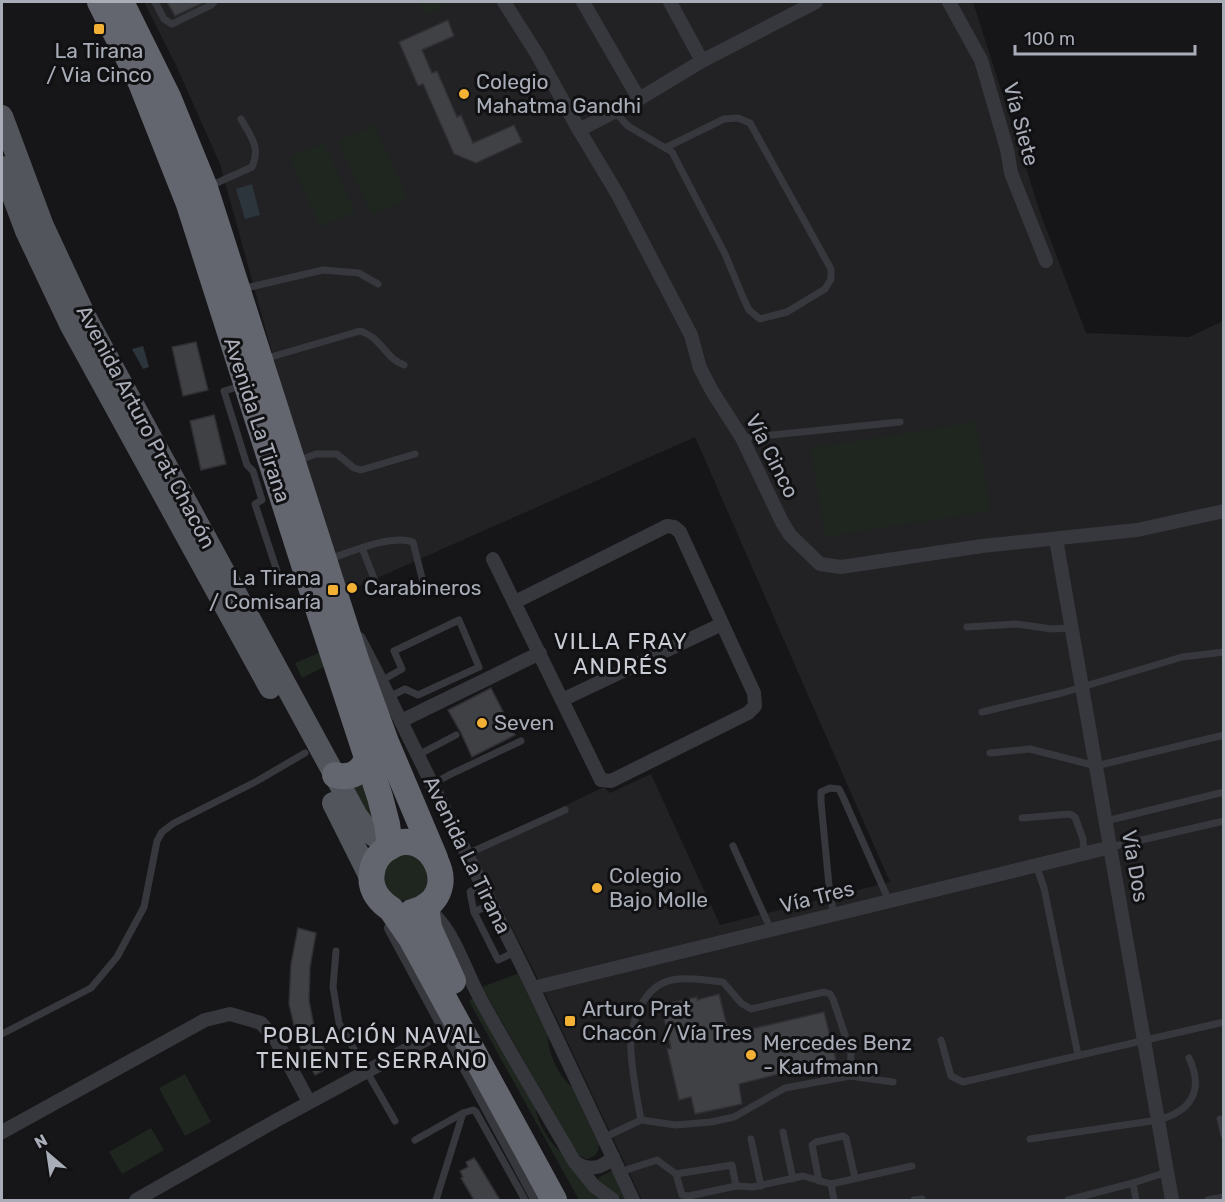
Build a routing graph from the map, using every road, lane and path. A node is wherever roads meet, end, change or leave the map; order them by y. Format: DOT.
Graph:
graph roads {
  1 [pos="100,2"];
  2 [pos="121,2"];
  3 [pos="154,2"];
  4 [pos="214,2"];
  5 [pos="504,2"];
  6 [pos="583,2"];
  7 [pos="670,2"];
  8 [pos="816,2"];
  9 [pos="949,2"];
  10 [pos="702,61"];
  11 [pos="639,99"];
  12 [pos="614,111"];
  13 [pos="2,116"];
  14 [pos="242,119"];
  15 [pos="579,130"];
  16 [pos="665,148"];
  17 [pos="2,167"];
  18 [pos="205,188"];
  19 [pos="1046,261"];
  20 [pos="378,284"];
  21 [pos="237,291"];
  22 [pos="259,361"];
  23 [pos="404,365"];
  24 [pos="246,385"];
  25 [pos="900,422"];
  26 [pos="742,438"];
  27 [pos="415,454"];
  28 [pos="292,463"];
  29 [pos="1224,511"];
  30 [pos="1056,539"];
  31 [pos="362,548"];
  32 [pos="494,559"];
  33 [pos="324,560"];
  34 [pos="279,577"];
  35 [pos="423,582"];
  36 [pos="379,591"];
  37 [pos="335,595"];
  38 [pos="515,602"];
  39 [pos="723,624"];
  40 [pos="967,627"];
  41 [pos="1072,628"];
  42 [pos="1224,652"];
  43 [pos="540,653"];
  44 [pos="381,681"];
  45 [pos="1082,686"];
  46 [pos="389,697"];
  47 [pos="562,700"];
  48 [pos="981,712"];
  49 [pos="401,721"];
  50 [pos="456,735"];
  51 [pos="1224,735"];
  52 [pos="521,741"];
  53 [pos="305,753"];
  54 [pos="990,753"];
  55 [pos="418,755"];
  56 [pos="367,758"];
  57 [pos="1096,766"];
  58 [pos="335,775"];
  59 [pos="433,784"];
  60 [pos="1224,792"];
  61 [pos="565,810"];
  62 [pos="1022,818"];
  63 [pos="1106,821"];
  64 [pos="1224,821"];
  65 [pos="733,846"];
  66 [pos="390,847"];
  67 [pos="1111,847"];
  68 [pos="1084,853"];
  69 [pos="467,854"];
  70 [pos="435,858"];
  71 [pos="1036,865"];
  72 [pos="371,879"];
  73 [pos="482,884"];
  74 [pos="889,901"];
  75 [pos="491,904"];
  76 [pos="426,906"];
  77 [pos="390,908"];
  78 [pos="474,912"];
  79 [pos="834,914"];
  80 [pos="503,928"];
  81 [pos="771,930"];
  82 [pos="486,937"];
  83 [pos="336,951"];
  84 [pos="515,952"];
  85 [pos="532,988"];
  86 [pos="1224,1022"];
  87 [pos="445,1029"];
  88 [pos="2,1034"];
  89 [pos="941,1040"];
  90 [pos="1144,1040"];
  91 [pos="1078,1055"];
  92 [pos="1190,1058"];
  93 [pos="366,1071"];
  94 [pos="850,1076"];
  95 [pos="893,1082"];
  96 [pos="309,1102"];
  97 [pos="463,1113"];
  98 [pos="1220,1119"];
  99 [pos="641,1120"];
  100 [pos="1158,1120"];
  101 [pos="395,1121"];
  102 [pos="2,1132"];
  103 [pos="783,1132"];
  104 [pos="1224,1135"];
  105 [pos="603,1137"];
  106 [pos="751,1139"];
  107 [pos="1030,1139"];
  108 [pos="415,1140"];
  109 [pos="613,1157"];
  110 [pos="574,1161"];
  111 [pos="912,1166"];
  112 [pos="620,1172"];
  113 [pos="1167,1172"];
  114 [pos="676,1174"];
  115 [pos="855,1178"];
  116 [pos="793,1179"];
  117 [pos="819,1180"];
  118 [pos="1133,1183"];
  119 [pos="831,1184"];
  120 [pos="736,1186"];
  121 [pos="761,1186"];
  122 [pos="1224,1197"];
  123 [pos="136,1200"];
  124 [pos="436,1200"];
  125 [pos="525,1200"];
  126 [pos="538,1200"];
  127 [pos="554,1200"];
  128 [pos="572,1200"];
  129 [pos="613,1200"];
  130 [pos="633,1200"];
  131 [pos="834,1200"];
  132 [pos="1068,1200"];
  133 [pos="1136,1200"];
  134 [pos="1172,1200"];
  135 [pos="1208,1200"];
  1 -- 24 [label="highway, Avenida La Tirana"];
  2 -- 18 [label="highway, Avenida La Tirana"];
  3 -- 4 [label="lane"];
  5 -- 15 [label="street, Vía Cinco"];
  6 -- 11 [label="street"];
  7 -- 10 [label="street"];
  8 -- 10 [label="street"];
  9 -- 19 [label="street, Vía Siete"];
  10 -- 11 [label="street"];
  11 -- 12 [label="street"];
  12 -- 15 [label="street"];
  12 -- 16 [label="lane"];
  13 -- 58 [label="main road, Avenida Arturo Prat Chacón"];
  14 -- 18 [label="lane"];
  15 -- 26 [label="street, Vía Cinco"];
  16 -- 16 [label="lane"];
  17 -- 53 [label="main road, Avenida Arturo Prat Chacón"];
  18 -- 21 [label="highway, Avenida La Tirana"];
  20 -- 21 [label="lane"];
  21 -- 22 [label="highway, Avenida La Tirana"];
  22 -- 23 [label="lane"];
  22 -- 28 [label="highway, Avenida La Tirana"];
  24 -- 34 [label="lane"];
  24 -- 56 [label="highway, Avenida La Tirana"];
  25 -- 26 [label="lane"];
  26 -- 30 [label="street, Vía Cinco"];
  27 -- 28 [label="lane"];
  28 -- 33 [label="highway, Avenida La Tirana"];
  29 -- 30 [label="street, Vía Cinco"];
  30 -- 41 [label="street, Vía Dos"];
  31 -- 33 [label="lane"];
  31 -- 35 [label="lane"];
  31 -- 36 [label="lane"];
  32 -- 38 [label="street"];
  33 -- 37 [label="highway, Avenida La Tirana"];
  37 -- 44 [label="street, Avenida La Tirana"];
  37 -- 70 [label="highway, Avenida La Tirana"];
  38 -- 39 [label="street"];
  38 -- 43 [label="street"];
  39 -- 47 [label="street"];
  39 -- 47 [label="street"];
  40 -- 41 [label="lane"];
  41 -- 45 [label="street, Vía Dos"];
  42 -- 45 [label="lane"];
  43 -- 47 [label="street"];
  43 -- 49 [label="street"];
  44 -- 46 [label="street, Avenida La Tirana"];
  44 -- 46 [label="lane"];
  45 -- 48 [label="lane"];
  45 -- 57 [label="street, Vía Dos"];
  46 -- 49 [label="street, Avenida La Tirana"];
  49 -- 55 [label="street, Avenida La Tirana"];
  50 -- 55 [label="lane"];
  51 -- 57 [label="lane"];
  52 -- 59 [label="lane"];
  53 -- 72 [label="main road, Avenida Arturo Prat Chacón"];
  53 -- 88 [label="lane"];
  54 -- 57 [label="lane"];
  55 -- 59 [label="street, Avenida La Tirana"];
  56 -- 58 [label="highway"];
  56 -- 66 [label="highway, Avenida La Tirana"];
  57 -- 63 [label="street, Vía Dos"];
  58 -- 66 [label="main road, Avenida Arturo Prat Chacón"];
  59 -- 69 [label="street, Avenida La Tirana"];
  60 -- 63 [label="lane"];
  61 -- 69 [label="lane"];
  62 -- 68 [label="lane"];
  63 -- 67 [label="street, Vía Dos"];
  64 -- 67 [label="lane"];
  65 -- 81 [label="lane"];
  66 -- 70 [label="highway"];
  66 -- 72 [label="highway"];
  67 -- 68 [label="street, Vía Tres"];
  67 -- 90 [label="street, Vía Dos"];
  68 -- 71 [label="street, Vía Tres"];
  69 -- 73 [label="street, Avenida La Tirana"];
  70 -- 76 [label="highway"];
  71 -- 74 [label="street, Vía Tres"];
  71 -- 91 [label="lane"];
  72 -- 77 [label="highway, Avenida Arturo Prat Chacón"];
  73 -- 75 [label="street, Avenida La Tirana"];
  73 -- 78 [label="lane"];
  74 -- 79 [label="street, Vía Tres"];
  74 -- 79 [label="lane"];
  75 -- 78 [label="lane"];
  75 -- 80 [label="street, Avenida La Tirana"];
  76 -- 77 [label="highway"];
  76 -- 110 [label="street"];
  76 -- 128 [label="highway"];
  77 -- 87 [label="street, Avenida Arturo Prat Chacón"];
  77 -- 127 [label="highway, Avenida Arturo Prat Chacón"];
  78 -- 82 [label="lane"];
  79 -- 81 [label="street, Vía Tres"];
  80 -- 82 [label="lane"];
  80 -- 84 [label="street, Avenida La Tirana"];
  81 -- 85 [label="street, Vía Tres"];
  82 -- 84 [label="lane"];
  83 -- 93 [label="lane"];
  84 -- 85 [label="street, Avenida La Tirana"];
  85 -- 105 [label="street"];
  86 -- 90 [label="lane"];
  87 -- 93 [label="street"];
  87 -- 126 [label="street, Avenida Arturo Prat Chacón"];
  89 -- 91 [label="lane"];
  90 -- 91 [label="lane"];
  90 -- 100 [label="street, Vía Dos"];
  92 -- 100 [label="lane"];
  93 -- 96 [label="street"];
  93 -- 101 [label="lane"];
  94 -- 95 [label="lane"];
  94 -- 99 [label="lane"];
  94 -- 99 [label="lane"];
  96 -- 102 [label="street"];
  96 -- 123 [label="street"];
  97 -- 108 [label="lane"];
  97 -- 124 [label="lane"];
  97 -- 125 [label="lane"];
  98 -- 104 [label="lane"];
  99 -- 105 [label="lane"];
  100 -- 107 [label="lane"];
  100 -- 113 [label="street, Vía Dos"];
  103 -- 116 [label="lane"];
  105 -- 109 [label="street"];
  106 -- 121 [label="lane"];
  109 -- 110 [label="street"];
  109 -- 112 [label="street"];
  110 -- 129 [label="street"];
  111 -- 115 [label="lane"];
  112 -- 114 [label="lane"];
  112 -- 130 [label="street"];
  113 -- 118 [label="lane"];
  113 -- 134 [label="street, Vía Dos"];
  114 -- 120 [label="lane"];
  114 -- 120 [label="lane"];
  115 -- 117 [label="lane"];
  115 -- 119 [label="lane"];
  116 -- 117 [label="lane"];
  116 -- 121 [label="lane"];
  117 -- 119 [label="lane"];
  118 -- 132 [label="lane"];
  118 -- 133 [label="lane"];
  119 -- 131 [label="lane"];
  120 -- 121 [label="lane"];
  122 -- 135 [label="lane"];
}
